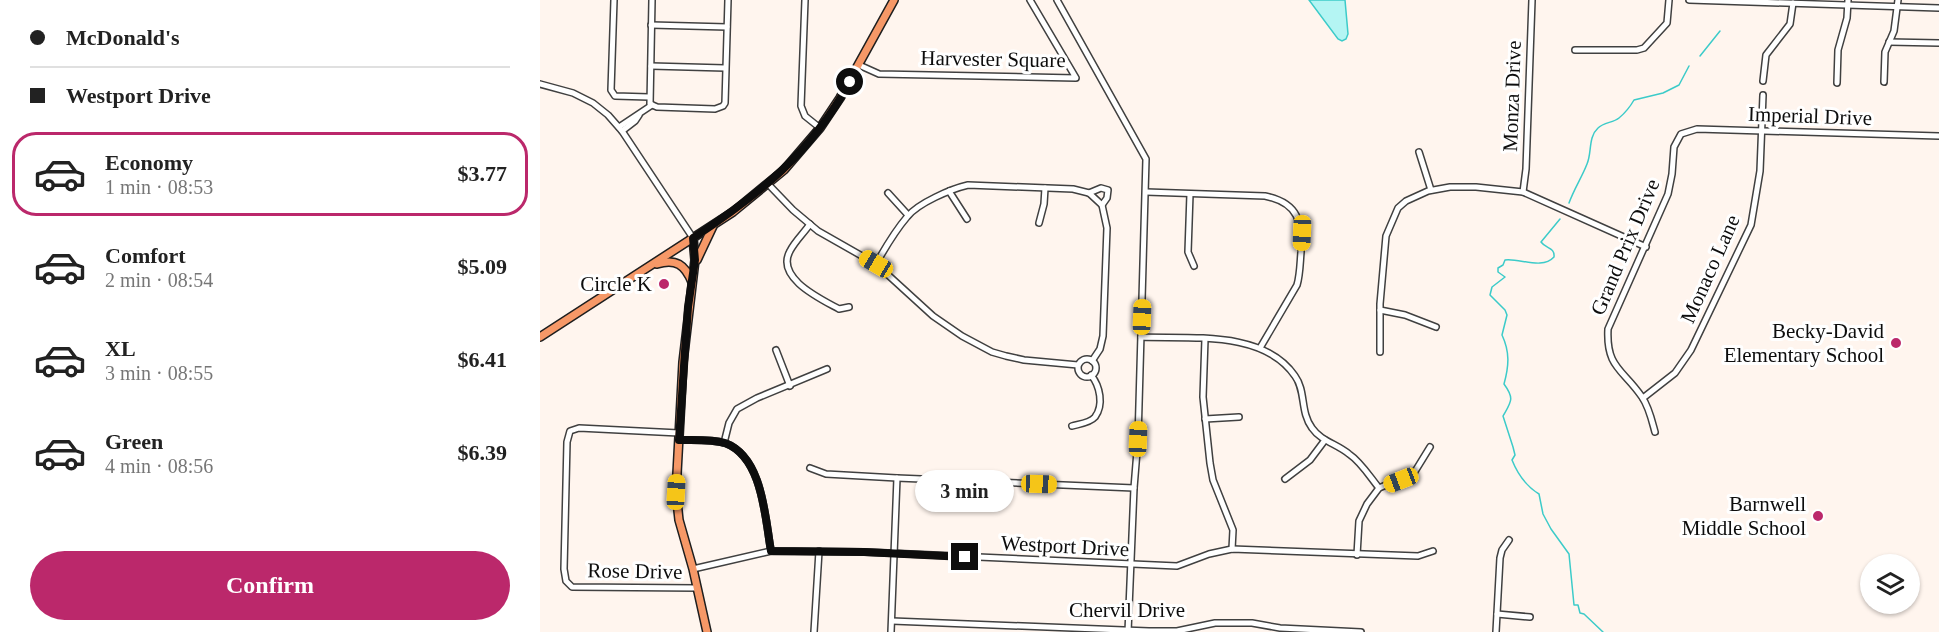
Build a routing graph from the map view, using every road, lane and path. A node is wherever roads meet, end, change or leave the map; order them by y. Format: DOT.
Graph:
graph roads {
  1 [pos="614,0"];
  2 [pos="652,0"];
  3 [pos="728,0"];
  4 [pos="805,0"];
  5 [pos="894,0"];
  6 [pos="1030,0"];
  7 [pos="1057,0"];
  8 [pos="1532,0"];
  9 [pos="1669,0"];
  10 [pos="1689,0"];
  11 [pos="1751,1"];
  12 [pos="1848,2"];
  13 [pos="1793,3"];
  14 [pos="1898,3"];
  15 [pos="1939,8"];
  16 [pos="651,25"];
  17 [pos="727,27"];
  18 [pos="1889,42"];
  19 [pos="1939,43"];
  20 [pos="1575,50"];
  21 [pos="859,65"];
  22 [pos="651,66"];
  23 [pos="725,68"];
  24 [pos="1763,81"];
  25 [pos="1884,82"];
  26 [pos="1837,83"];
  27 [pos="540,84"];
  28 [pos="1763,95"];
  29 [pos="649,97"];
  30 [pos="652,105"];
  31 [pos="820,128"];
  32 [pos="621,129"];
  33 [pos="1762,131"];
  34 [pos="1681,134"];
  35 [pos="1939,136"];
  36 [pos="1419,152"];
  37 [pos="768,184"];
  38 [pos="1045,188"];
  39 [pos="1431,190"];
  40 [pos="949,191"];
  41 [pos="1146,192"];
  42 [pos="1523,192"];
  43 [pos="1089,193"];
  44 [pos="888,194"];
  45 [pos="1190,194"];
  46 [pos="1102,205"];
  47 [pos="908,215"];
  48 [pos="967,219"];
  49 [pos="1040,223"];
  50 [pos="714,224"];
  51 [pos="810,224"];
  52 [pos="693,238"];
  53 [pos="1646,247"];
  54 [pos="876,264"];
  55 [pos="1194,266"];
  56 [pos="649,267"];
  57 [pos="694,268"];
  58 [pos="692,282"];
  59 [pos="849,307"];
  60 [pos="1380,310"];
  61 [pos="1436,327"];
  62 [pos="540,337"];
  63 [pos="1142,337"];
  64 [pos="1205,339"];
  65 [pos="1260,348"];
  66 [pos="776,350"];
  67 [pos="1380,352"];
  68 [pos="1092,361"];
  69 [pos="1078,365"];
  70 [pos="827,369"];
  71 [pos="1091,375"];
  72 [pos="790,386"];
  73 [pos="1643,398"];
  74 [pos="1239,417"];
  75 [pos="1205,419"];
  76 [pos="1072,426"];
  77 [pos="1655,432"];
  78 [pos="679,436"];
  79 [pos="1325,440"];
  80 [pos="724,443"];
  81 [pos="1430,447"];
  82 [pos="810,468"];
  83 [pos="897,478"];
  84 [pos="1285,479"];
  85 [pos="1134,488"];
  86 [pos="1379,488"];
  87 [pos="1509,540"];
  88 [pos="1232,549"];
  89 [pos="771,551"];
  90 [pos="819,551"];
  91 [pos="1433,551"];
  92 [pos="894,554"];
  93 [pos="1357,555"];
  94 [pos="1132,566"];
  95 [pos="693,569"];
  96 [pos="697,588"];
  97 [pos="1497,614"];
  98 [pos="1530,617"];
  99 [pos="892,621"];
  100 [pos="1128,631"];
  101 [pos="707,632"];
  102 [pos="814,632"];
  103 [pos="891,632"];
  104 [pos="1360,632"];
  105 [pos="1496,632"];
  1 -- 29 [label="street"];
  2 -- 16 [label="street"];
  3 -- 17 [label="street"];
  4 -- 31 [label="street"];
  5 -- 21 [label="main road"];
  6 -- 21 [label="street, Harvester Square"];
  7 -- 41 [label="street"];
  8 -- 42 [label="street, Monza Drive"];
  9 -- 20 [label="street"];
  10 -- 11 [label="street"];
  11 -- 13 [label="street"];
  12 -- 13 [label="street"];
  12 -- 14 [label="street"];
  12 -- 26 [label="street"];
  13 -- 24 [label="street"];
  14 -- 15 [label="street"];
  14 -- 18 [label="street"];
  16 -- 17 [label="street"];
  16 -- 22 [label="street"];
  17 -- 23 [label="street"];
  18 -- 19 [label="street"];
  18 -- 25 [label="street"];
  21 -- 31 [label="main road"];
  22 -- 23 [label="street"];
  22 -- 29 [label="street"];
  23 -- 30 [label="street"];
  27 -- 32 [label="street"];
  28 -- 33 [label="street, Monaco Lane"];
  29 -- 30 [label="street"];
  30 -- 32 [label="street"];
  31 -- 37 [label="main road"];
  32 -- 52 [label="street"];
  33 -- 34 [label="street, Imperial Drive"];
  33 -- 35 [label="street, Imperial Drive"];
  33 -- 73 [label="street, Monaco Lane"];
  34 -- 53 [label="street, Grand Prix Drive"];
  36 -- 39 [label="street"];
  37 -- 50 [label="main road"];
  37 -- 51 [label="street"];
  38 -- 40 [label="street"];
  38 -- 43 [label="street"];
  38 -- 49 [label="street"];
  39 -- 42 [label="street"];
  39 -- 60 [label="street"];
  40 -- 47 [label="street"];
  40 -- 48 [label="street"];
  41 -- 45 [label="street"];
  41 -- 63 [label="street"];
  42 -- 53 [label="street"];
  43 -- 46 [label="street"];
  43 -- 46 [label="street"];
  44 -- 47 [label="street"];
  45 -- 55 [label="street"];
  45 -- 65 [label="street"];
  46 -- 68 [label="street"];
  47 -- 54 [label="street"];
  50 -- 52 [label="main road"];
  50 -- 57 [label="main road"];
  51 -- 54 [label="street"];
  51 -- 59 [label="street"];
  52 -- 56 [label="main road"];
  52 -- 57 [label="main road"];
  53 -- 73 [label="street, Grand Prix Drive"];
  54 -- 69 [label="street"];
  56 -- 58 [label="main road"];
  56 -- 62 [label="main road"];
  57 -- 58 [label="main road"];
  58 -- 78 [label="main road"];
  60 -- 61 [label="street"];
  60 -- 67 [label="street"];
  63 -- 64 [label="street"];
  63 -- 85 [label="street"];
  64 -- 65 [label="street"];
  64 -- 75 [label="street"];
  65 -- 79 [label="street"];
  66 -- 72 [label="street"];
  68 -- 69 [label="street"];
  68 -- 71 [label="street"];
  69 -- 71 [label="street"];
  70 -- 72 [label="street"];
  71 -- 76 [label="street"];
  72 -- 80 [label="street"];
  73 -- 77 [label="street, Grand Prix Drive"];
  74 -- 75 [label="street"];
  75 -- 88 [label="street"];
  78 -- 80 [label="street"];
  78 -- 95 [label="main road"];
  78 -- 96 [label="street, Rose Drive"];
  79 -- 84 [label="street"];
  79 -- 86 [label="street"];
  80 -- 89 [label="street"];
  81 -- 86 [label="street"];
  82 -- 83 [label="street"];
  83 -- 85 [label="street"];
  83 -- 92 [label="street"];
  85 -- 94 [label="street"];
  86 -- 93 [label="street"];
  87 -- 97 [label="street"];
  88 -- 93 [label="street, Westport Drive"];
  88 -- 94 [label="street, Westport Drive"];
  89 -- 90 [label="street, Westport Drive"];
  89 -- 95 [label="street, Westport Drive"];
  90 -- 92 [label="street, Westport Drive"];
  90 -- 102 [label="street"];
  91 -- 93 [label="street, Westport Drive"];
  92 -- 94 [label="street, Westport Drive"];
  92 -- 99 [label="street"];
  94 -- 100 [label="street"];
  95 -- 96 [label="main road"];
  96 -- 101 [label="main road"];
  97 -- 98 [label="street"];
  97 -- 105 [label="street"];
  99 -- 100 [label="street, Chervil Drive"];
  99 -- 103 [label="street"];
  100 -- 104 [label="street, Chervil Drive"];
}
